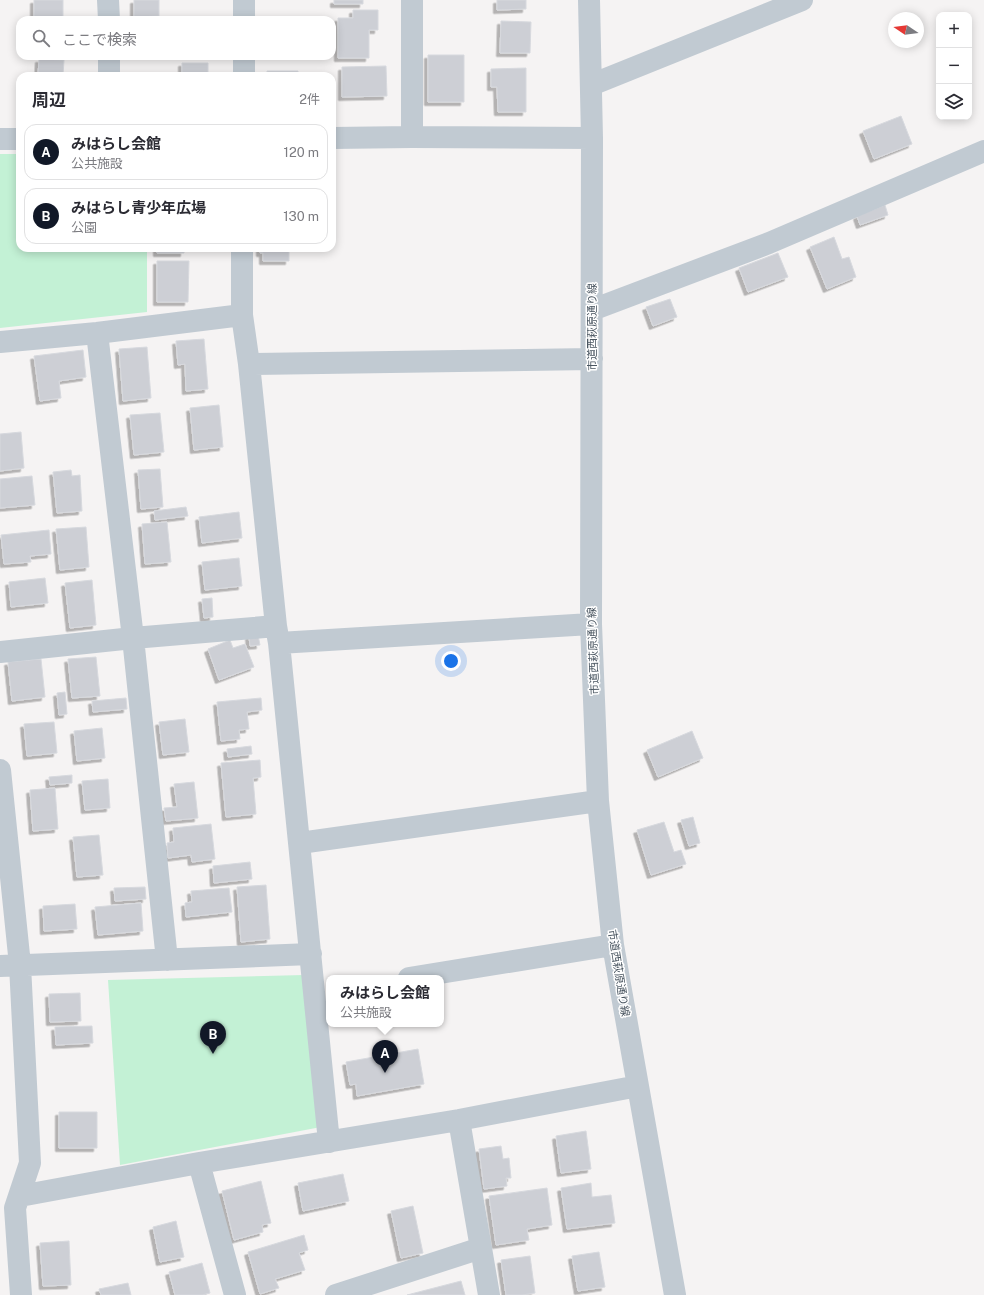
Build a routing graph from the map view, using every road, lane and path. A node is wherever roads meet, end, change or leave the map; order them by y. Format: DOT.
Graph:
graph roads {
  1 [pos="108,0"];
  2 [pos="244,0"];
  3 [pos="412,0"];
  4 [pos="590,0"];
  5 [pos="802,0"];
  6 [pos="109,16"];
  7 [pos="244,16"];
  8 [pos="109,60"];
  9 [pos="244,60"];
  10 [pos="110,72"];
  11 [pos="244,72"];
  12 [pos="591,85"];
  13 [pos="412,137"];
  14 [pos="336,138"];
  15 [pos="592,138"];
  16 [pos="0,139"];
  17 [pos="16,139"];
  18 [pos="984,151"];
  19 [pos="242,252"];
  20 [pos="592,310"];
  21 [pos="242,315"];
  22 [pos="97,333"];
  23 [pos="0,342"];
  24 [pos="592,359"];
  25 [pos="249,364"];
  26 [pos="591,624"];
  27 [pos="278,634"];
  28 [pos="133,638"];
  29 [pos="0,652"];
  30 [pos="0,770"];
  31 [pos="598,801"];
  32 [pos="300,842"];
  33 [pos="613,945"];
  34 [pos="311,954"];
  35 [pos="167,960"];
  36 [pos="10,965"];
  37 [pos="427,975"];
  38 [pos="321,992"];
  39 [pos="638,1086"];
  40 [pos="459,1120"];
  41 [pos="329,1142"];
  42 [pos="199,1163"];
  43 [pos="20,1196"];
  44 [pos="481,1248"];
  45 [pos="21,1295"];
  46 [pos="235,1295"];
  47 [pos="336,1295"];
  48 [pos="489,1295"];
  49 [pos="675,1295"];
  1 -- 6 [label="street"];
  2 -- 7 [label="street"];
  3 -- 13 [label="street"];
  4 -- 12 [label="street, 市道西萩原通り線"];
  5 -- 12 [label="street"];
  8 -- 10 [label="street"];
  9 -- 11 [label="street"];
  12 -- 15 [label="street, 市道西萩原通り線"];
  13 -- 14 [label="street"];
  13 -- 15 [label="street"];
  15 -- 20 [label="street, 市道西萩原通り線"];
  16 -- 17 [label="street"];
  18 -- 20 [label="street"];
  19 -- 21 [label="street"];
  20 -- 24 [label="street, 市道西萩原通り線"];
  21 -- 22 [label="street"];
  21 -- 25 [label="street"];
  22 -- 23 [label="street"];
  22 -- 28 [label="street"];
  24 -- 25 [label="street"];
  24 -- 26 [label="street, 市道西萩原通り線"];
  25 -- 27 [label="street"];
  26 -- 27 [label="street"];
  26 -- 31 [label="street, 市道西萩原通り線"];
  27 -- 28 [label="street"];
  27 -- 32 [label="street"];
  28 -- 29 [label="street"];
  28 -- 35 [label="street"];
  30 -- 36 [label="street"];
  31 -- 32 [label="street"];
  31 -- 33 [label="street, 市道西萩原通り線"];
  32 -- 34 [label="street"];
  33 -- 37 [label="street"];
  33 -- 39 [label="street, 市道西萩原通り線"];
  34 -- 35 [label="street"];
  34 -- 38 [label="street"];
  35 -- 36 [label="street"];
  36 -- 43 [label="street"];
  38 -- 41 [label="street"];
  39 -- 40 [label="street"];
  39 -- 49 [label="street, 市道西萩原通り線"];
  40 -- 41 [label="street"];
  40 -- 44 [label="street"];
  41 -- 42 [label="street"];
  42 -- 43 [label="street"];
  42 -- 46 [label="street"];
  43 -- 45 [label="street"];
  44 -- 47 [label="street"];
  44 -- 48 [label="street"];
}
